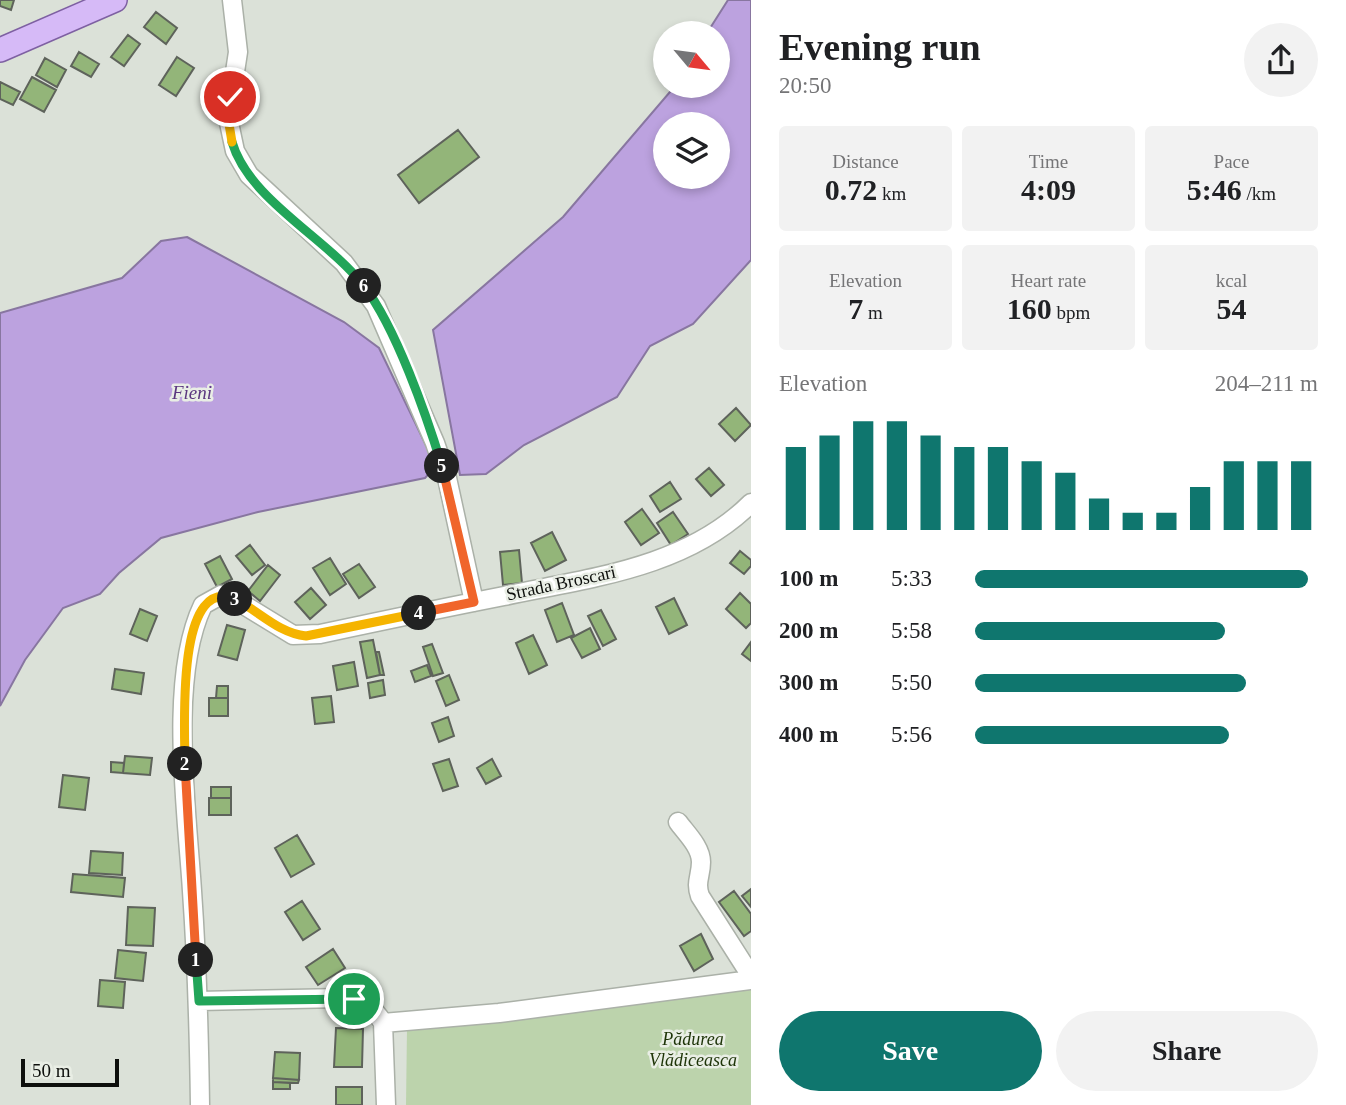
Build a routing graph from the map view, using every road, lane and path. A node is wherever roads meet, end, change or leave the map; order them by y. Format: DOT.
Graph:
graph roads {
  1 [pos="115,0"];
  2 [pos="232,0"];
  3 [pos="0,50"];
  4 [pos="751,503"];
  5 [pos="474,602"];
  6 [pos="678,822"];
  7 [pos="751,978"];
  8 [pos="199,1001"];
  9 [pos="383,1023"];
  10 [pos="200,1105"];
  11 [pos="386,1105"];
  1 -- 3 [label="main road"];
  2 -- 5 [label="street"];
  4 -- 5 [label="street, Strada Broscari"];
  5 -- 8 [label="street, Strada Broscari"];
  6 -- 7 [label="street"];
  7 -- 9 [label="street"];
  8 -- 9 [label="street"];
  8 -- 10 [label="street, Strada Broscari"];
  9 -- 11 [label="street"];
}
